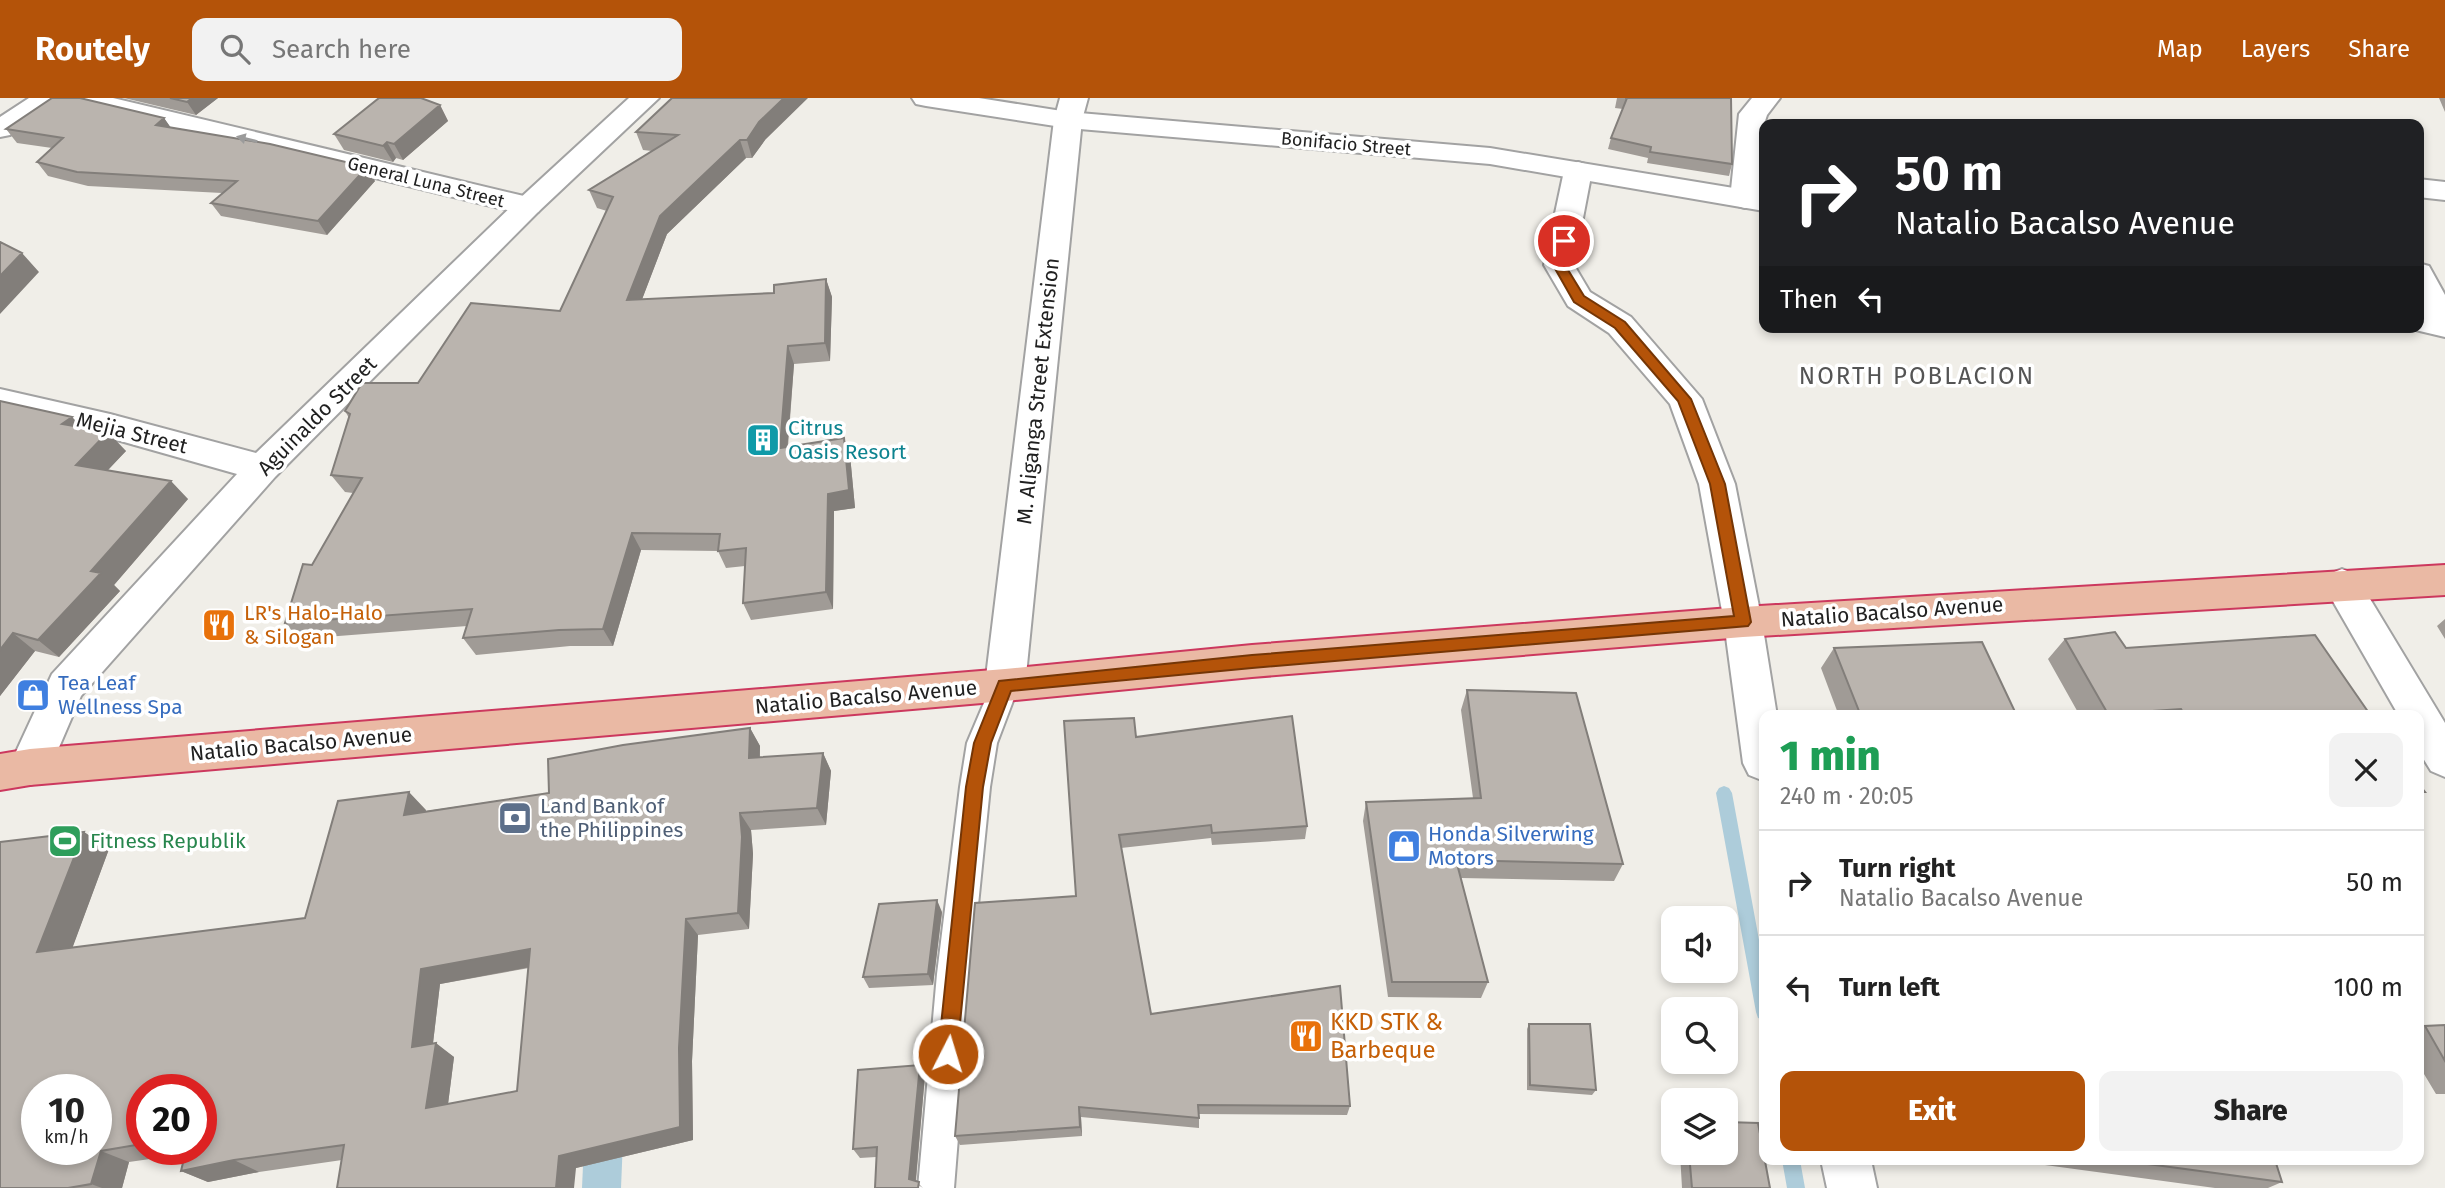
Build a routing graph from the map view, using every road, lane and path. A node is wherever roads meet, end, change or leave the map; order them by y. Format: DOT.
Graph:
graph roads {
  1 [pos="48,98"];
  2 [pos="79,98"];
  3 [pos="645,98"];
  4 [pos="926,98"];
  5 [pos="1766,98"];
  6 [pos="1071,109"];
  7 [pos="0,129"];
  8 [pos="1578,171"];
  9 [pos="2424,189"];
  10 [pos="2445,191"];
  11 [pos="1754,201"];
  12 [pos="528,206"];
  13 [pos="2424,285"];
  14 [pos="2424,322"];
  15 [pos="2445,326"];
  16 [pos="0,401"];
  17 [pos="263,468"];
  18 [pos="2445,580"];
  19 [pos="2342,584"];
  20 [pos="1743,622"];
  21 [pos="1005,685"];
  22 [pos="2416,710"];
  23 [pos="2424,723"];
  24 [pos="1759,729"];
  25 [pos="2445,759"];
  26 [pos="15,769"];
  27 [pos="1847,1165"];
  28 [pos="936,1188"];
  29 [pos="1852,1188"];
  1 -- 7 [label="street"];
  12 -- 2 [label="street, General Luna Street, one-way"];
  3 -- 12 [label="street, Aguinaldo Street"];
  4 -- 6 [label="street, Bonifacio Street"];
  5 -- 11 [label="street"];
  6 -- 8 [label="street, Bonifacio Street"];
  6 -- 21 [label="street, M. Aliganga Street Extension"];
  8 -- 11 [label="street, Bonifacio Street"];
  8 -- 20 [label="street"];
  9 -- 10 [label="street"];
  12 -- 17 [label="street, Aguinaldo Street"];
  13 -- 15 [label="street"];
  14 -- 15 [label="street"];
  16 -- 17 [label="street, Mejia Street"];
  17 -- 26 [label="street, Aguinaldo Street"];
  18 -- 19 [label="highway, Natalio Bacalso Avenue"];
  19 -- 20 [label="highway, Natalio Bacalso Avenue"];
  19 -- 22 [label="street"];
  20 -- 21 [label="highway, Natalio Bacalso Avenue"];
  20 -- 24 [label="street"];
  21 -- 26 [label="highway, Natalio Bacalso Avenue"];
  21 -- 28 [label="lane"];
  23 -- 25 [label="street"];
  27 -- 29 [label="street"];
}
